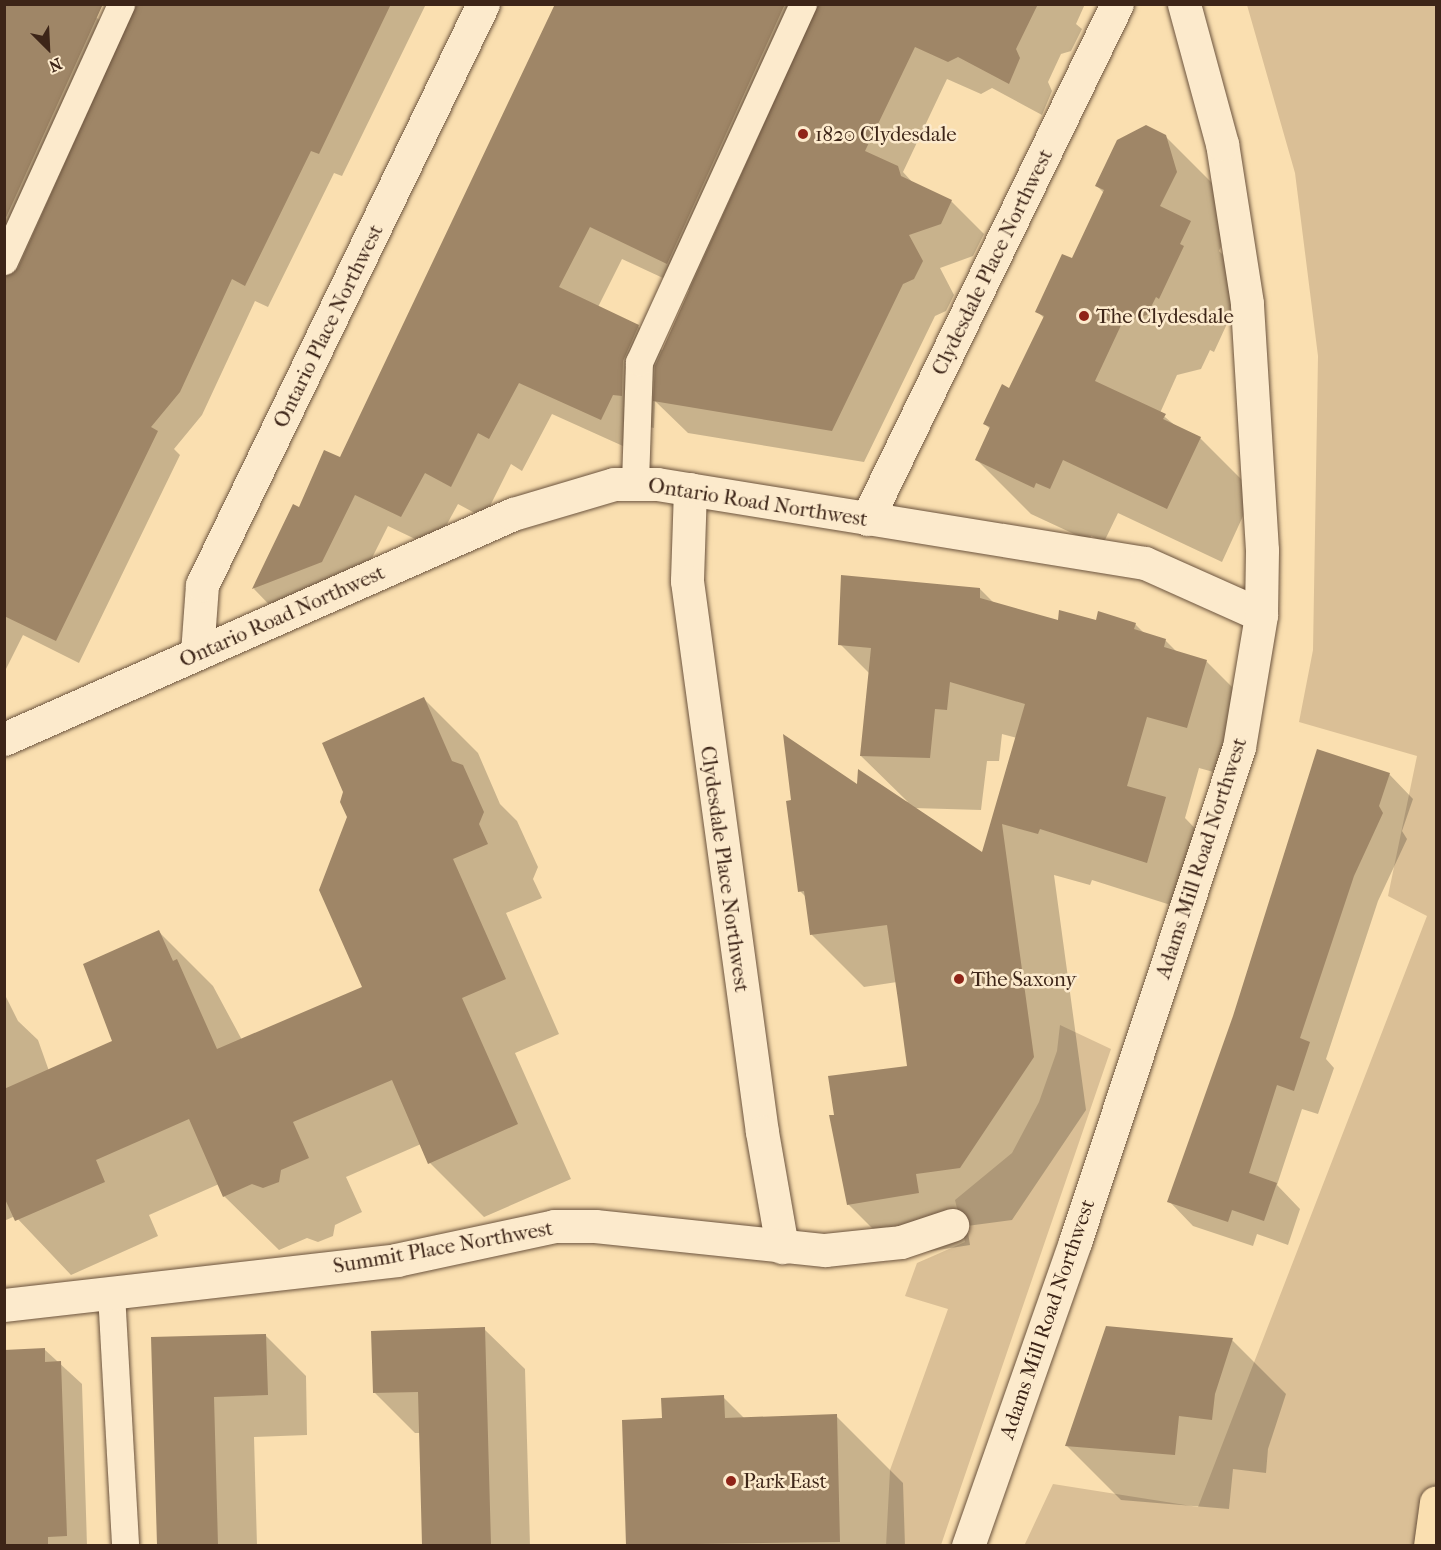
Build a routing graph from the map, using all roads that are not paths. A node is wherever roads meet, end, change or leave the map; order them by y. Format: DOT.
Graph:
graph roads {
  1 [pos="120,4"];
  2 [pos="483,4"];
  3 [pos="803,4"];
  4 [pos="1117,4"];
  5 [pos="1184,4"];
  6 [pos="4,261"];
  7 [pos="635,482"];
  8 [pos="690,489"];
  9 [pos="867,519"];
  10 [pos="1261,615"];
  11 [pos="197,653"];
  12 [pos="4,739"];
  13 [pos="952,1225"];
  14 [pos="782,1247"];
  15 [pos="111,1293"];
  16 [pos="4,1305"];
  17 [pos="1437,1502"];
  18 [pos="125,1545"];
  19 [pos="968,1545"];
  20 [pos="1430,1545"];
  1 -- 6 [label="lane"];
  2 -- 11 [label="street, Ontario Place Northwest"];
  3 -- 7 [label="lane"];
  4 -- 9 [label="street, Clydesdale Place Northwest"];
  5 -- 10 [label="street, Adams Mill Road Northwest"];
  7 -- 8 [label="street, Ontario Road Northwest"];
  7 -- 11 [label="street, Ontario Road Northwest"];
  8 -- 9 [label="street, Ontario Road Northwest"];
  8 -- 14 [label="street, Clydesdale Place Northwest"];
  9 -- 10 [label="street, Ontario Road Northwest"];
  10 -- 19 [label="street, Adams Mill Road Northwest"];
  11 -- 12 [label="street, Ontario Road Northwest"];
  13 -- 14 [label="street, Summit Place Northwest"];
  14 -- 15 [label="street, Summit Place Northwest"];
  15 -- 16 [label="street, Summit Place Northwest"];
  15 -- 18 [label="lane"];
  17 -- 20 [label="main road"];
}
